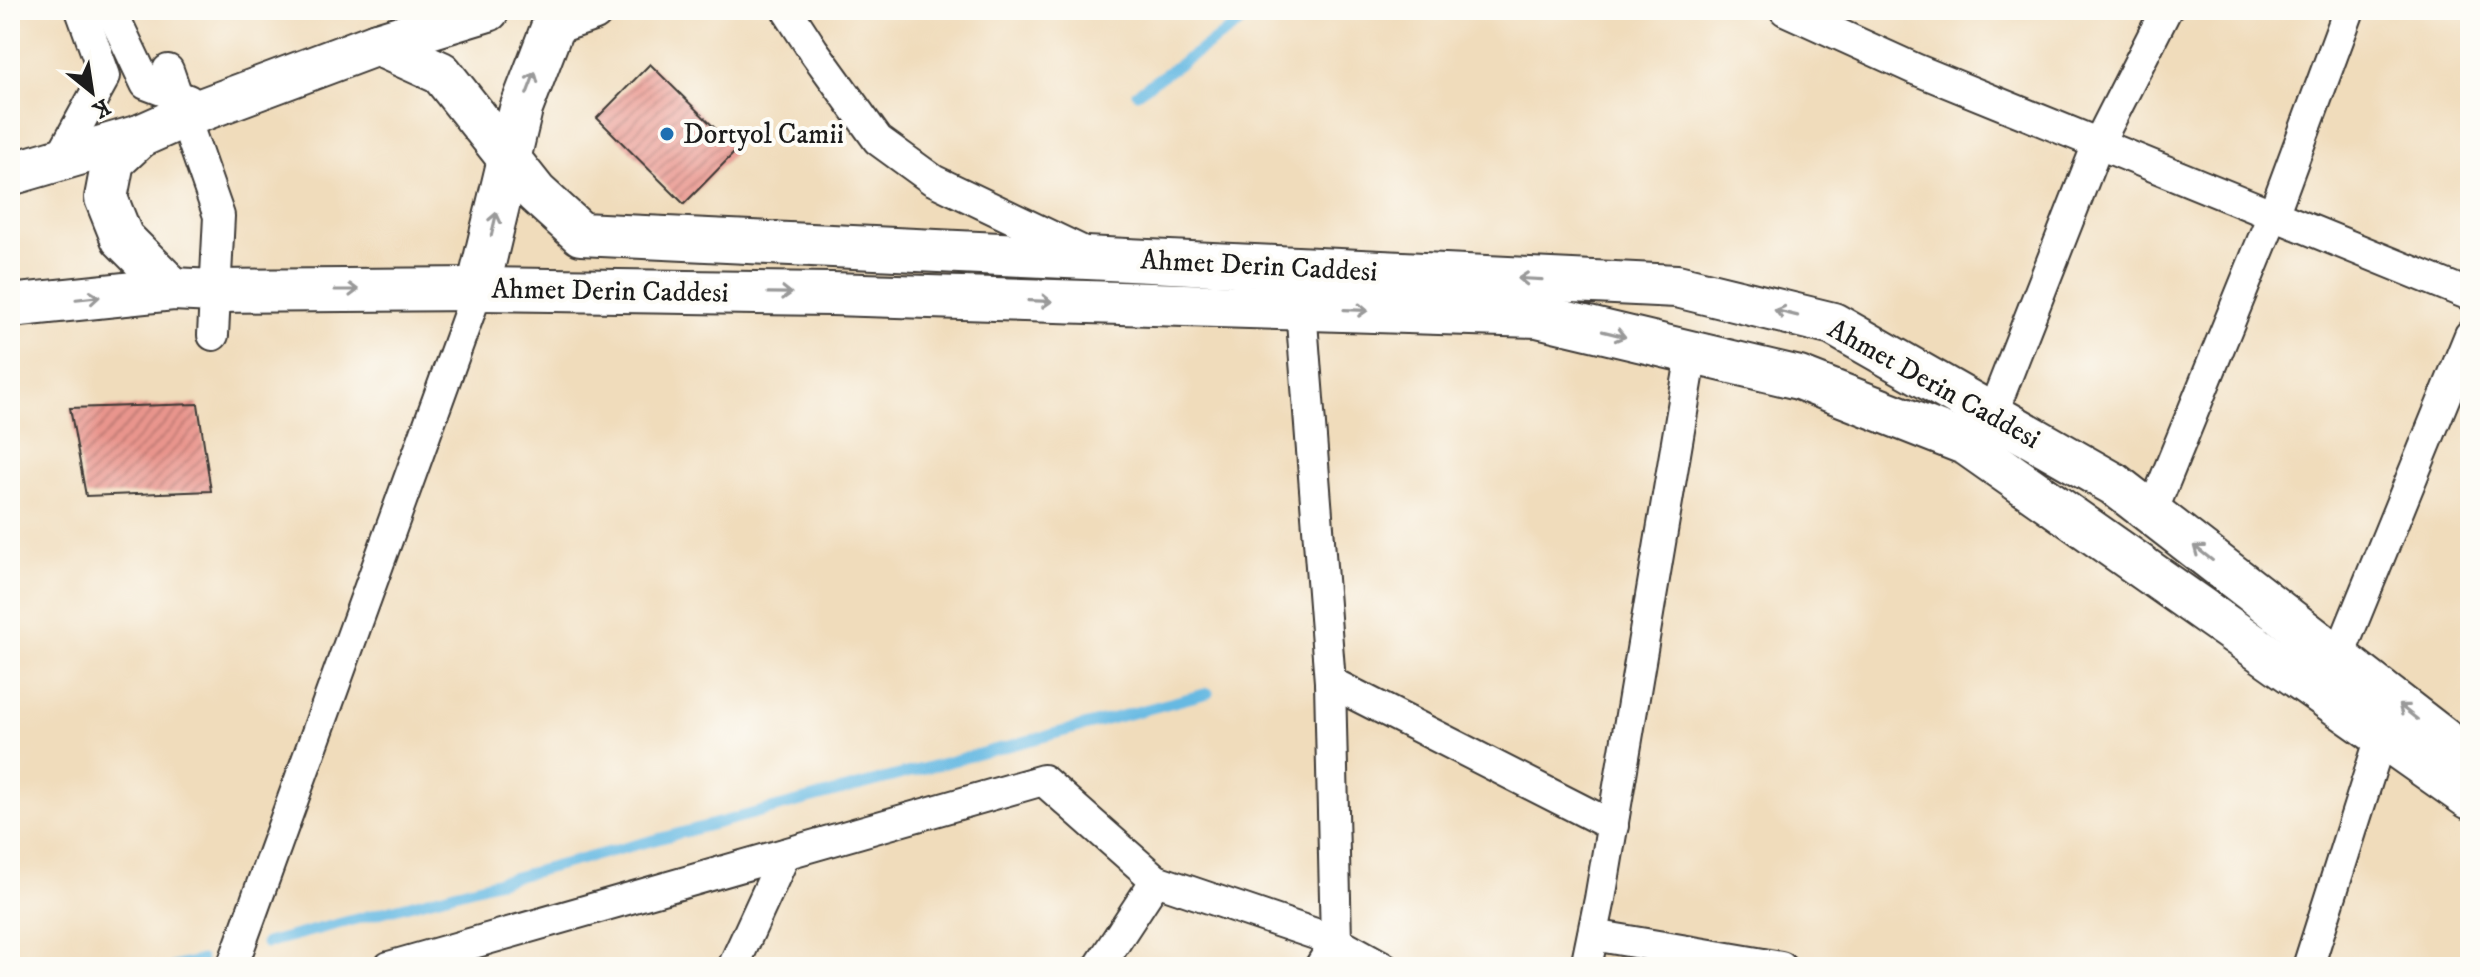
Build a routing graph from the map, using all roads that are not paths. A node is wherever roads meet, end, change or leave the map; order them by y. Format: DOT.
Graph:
graph roads {
  1 [pos="81,10"];
  2 [pos="111,10"];
  3 [pos="488,10"];
  4 [pos="592,10"];
  5 [pos="787,10"];
  6 [pos="1785,10"];
  7 [pos="2166,10"];
  8 [pos="2349,10"];
  9 [pos="377,44"];
  10 [pos="185,98"];
  11 [pos="140,136"];
  12 [pos="2098,144"];
  13 [pos="60,158"];
  14 [pos="510,158"];
  15 [pos="10,174"];
  16 [pos="2273,215"];
  17 [pos="1097,258"];
  18 [pos="173,289"];
  19 [pos="478,289"];
  20 [pos="214,291"];
  21 [pos="2470,295"];
  22 [pos="10,306"];
  23 [pos="1301,309"];
  24 [pos="213,335"];
  25 [pos="2470,335"];
  26 [pos="1692,353"];
  27 [pos="1992,414"];
  28 [pos="2152,512"];
  29 [pos="2338,658"];
  30 [pos="1330,682"];
  31 [pos="2382,734"];
  32 [pos="2468,751"];
  33 [pos="2470,798"];
  34 [pos="1613,826"];
  35 [pos="785,854"];
  36 [pos="1156,880"];
  37 [pos="1593,935"];
  38 [pos="1336,941"];
  39 [pos="434,961"];
  40 [pos="232,967"];
  41 [pos="389,967"];
  42 [pos="733,967"];
  43 [pos="1099,967"];
  44 [pos="1320,967"];
  45 [pos="1383,967"];
  46 [pos="1586,967"];
  47 [pos="1781,967"];
  48 [pos="2308,967"];
  1 -- 13 [label="street"];
  2 -- 10 [label="street"];
  3 -- 9 [label="main road"];
  14 -- 4 [label="main road, one-way"];
  5 -- 17 [label="street"];
  6 -- 12 [label="street"];
  7 -- 12 [label="street"];
  8 -- 16 [label="street"];
  9 -- 10 [label="main road"];
  9 -- 14 [label="main road, Ahmet Derin Caddesi"];
  10 -- 11 [label="main road"];
  10 -- 20 [label="street"];
  11 -- 13 [label="main road"];
  11 -- 18 [label="main road"];
  12 -- 16 [label="street"];
  12 -- 27 [label="street"];
  13 -- 15 [label="main road"];
  14 -- 17 [label="main road, Ahmet Derin Caddesi"];
  19 -- 14 [label="main road, one-way"];
  16 -- 21 [label="street"];
  16 -- 28 [label="street"];
  27 -- 17 [label="main road, Ahmet Derin Caddesi, one-way"];
  18 -- 20 [label="main road, Ahmet Derin Caddesi"];
  22 -- 18 [label="main road, Ahmet Derin Caddesi, one-way"];
  20 -- 19 [label="main road, Ahmet Derin Caddesi, one-way"];
  19 -- 23 [label="main road, Ahmet Derin Caddesi, one-way"];
  19 -- 40 [label="street"];
  20 -- 24 [label="street"];
  23 -- 26 [label="main road, Ahmet Derin Caddesi, one-way"];
  23 -- 30 [label="street"];
  25 -- 29 [label="street"];
  26 -- 31 [label="main road, Ahmet Derin Caddesi"];
  26 -- 34 [label="street"];
  27 -- 28 [label="main road, Ahmet Derin Caddesi"];
  29 -- 28 [label="main road, Ahmet Derin Caddesi, one-way"];
  32 -- 29 [label="main road, Ahmet Derin Caddesi, one-way"];
  30 -- 34 [label="street"];
  30 -- 38 [label="street"];
  31 -- 33 [label="main road, Ahmet Derin Caddesi"];
  31 -- 48 [label="street"];
  34 -- 37 [label="street"];
  35 -- 36 [label="street"];
  35 -- 39 [label="street"];
  35 -- 42 [label="street"];
  36 -- 38 [label="street"];
  36 -- 43 [label="street"];
  37 -- 46 [label="street"];
  37 -- 47 [label="street"];
  38 -- 44 [label="street"];
  38 -- 45 [label="street"];
  39 -- 41 [label="street"];
}
